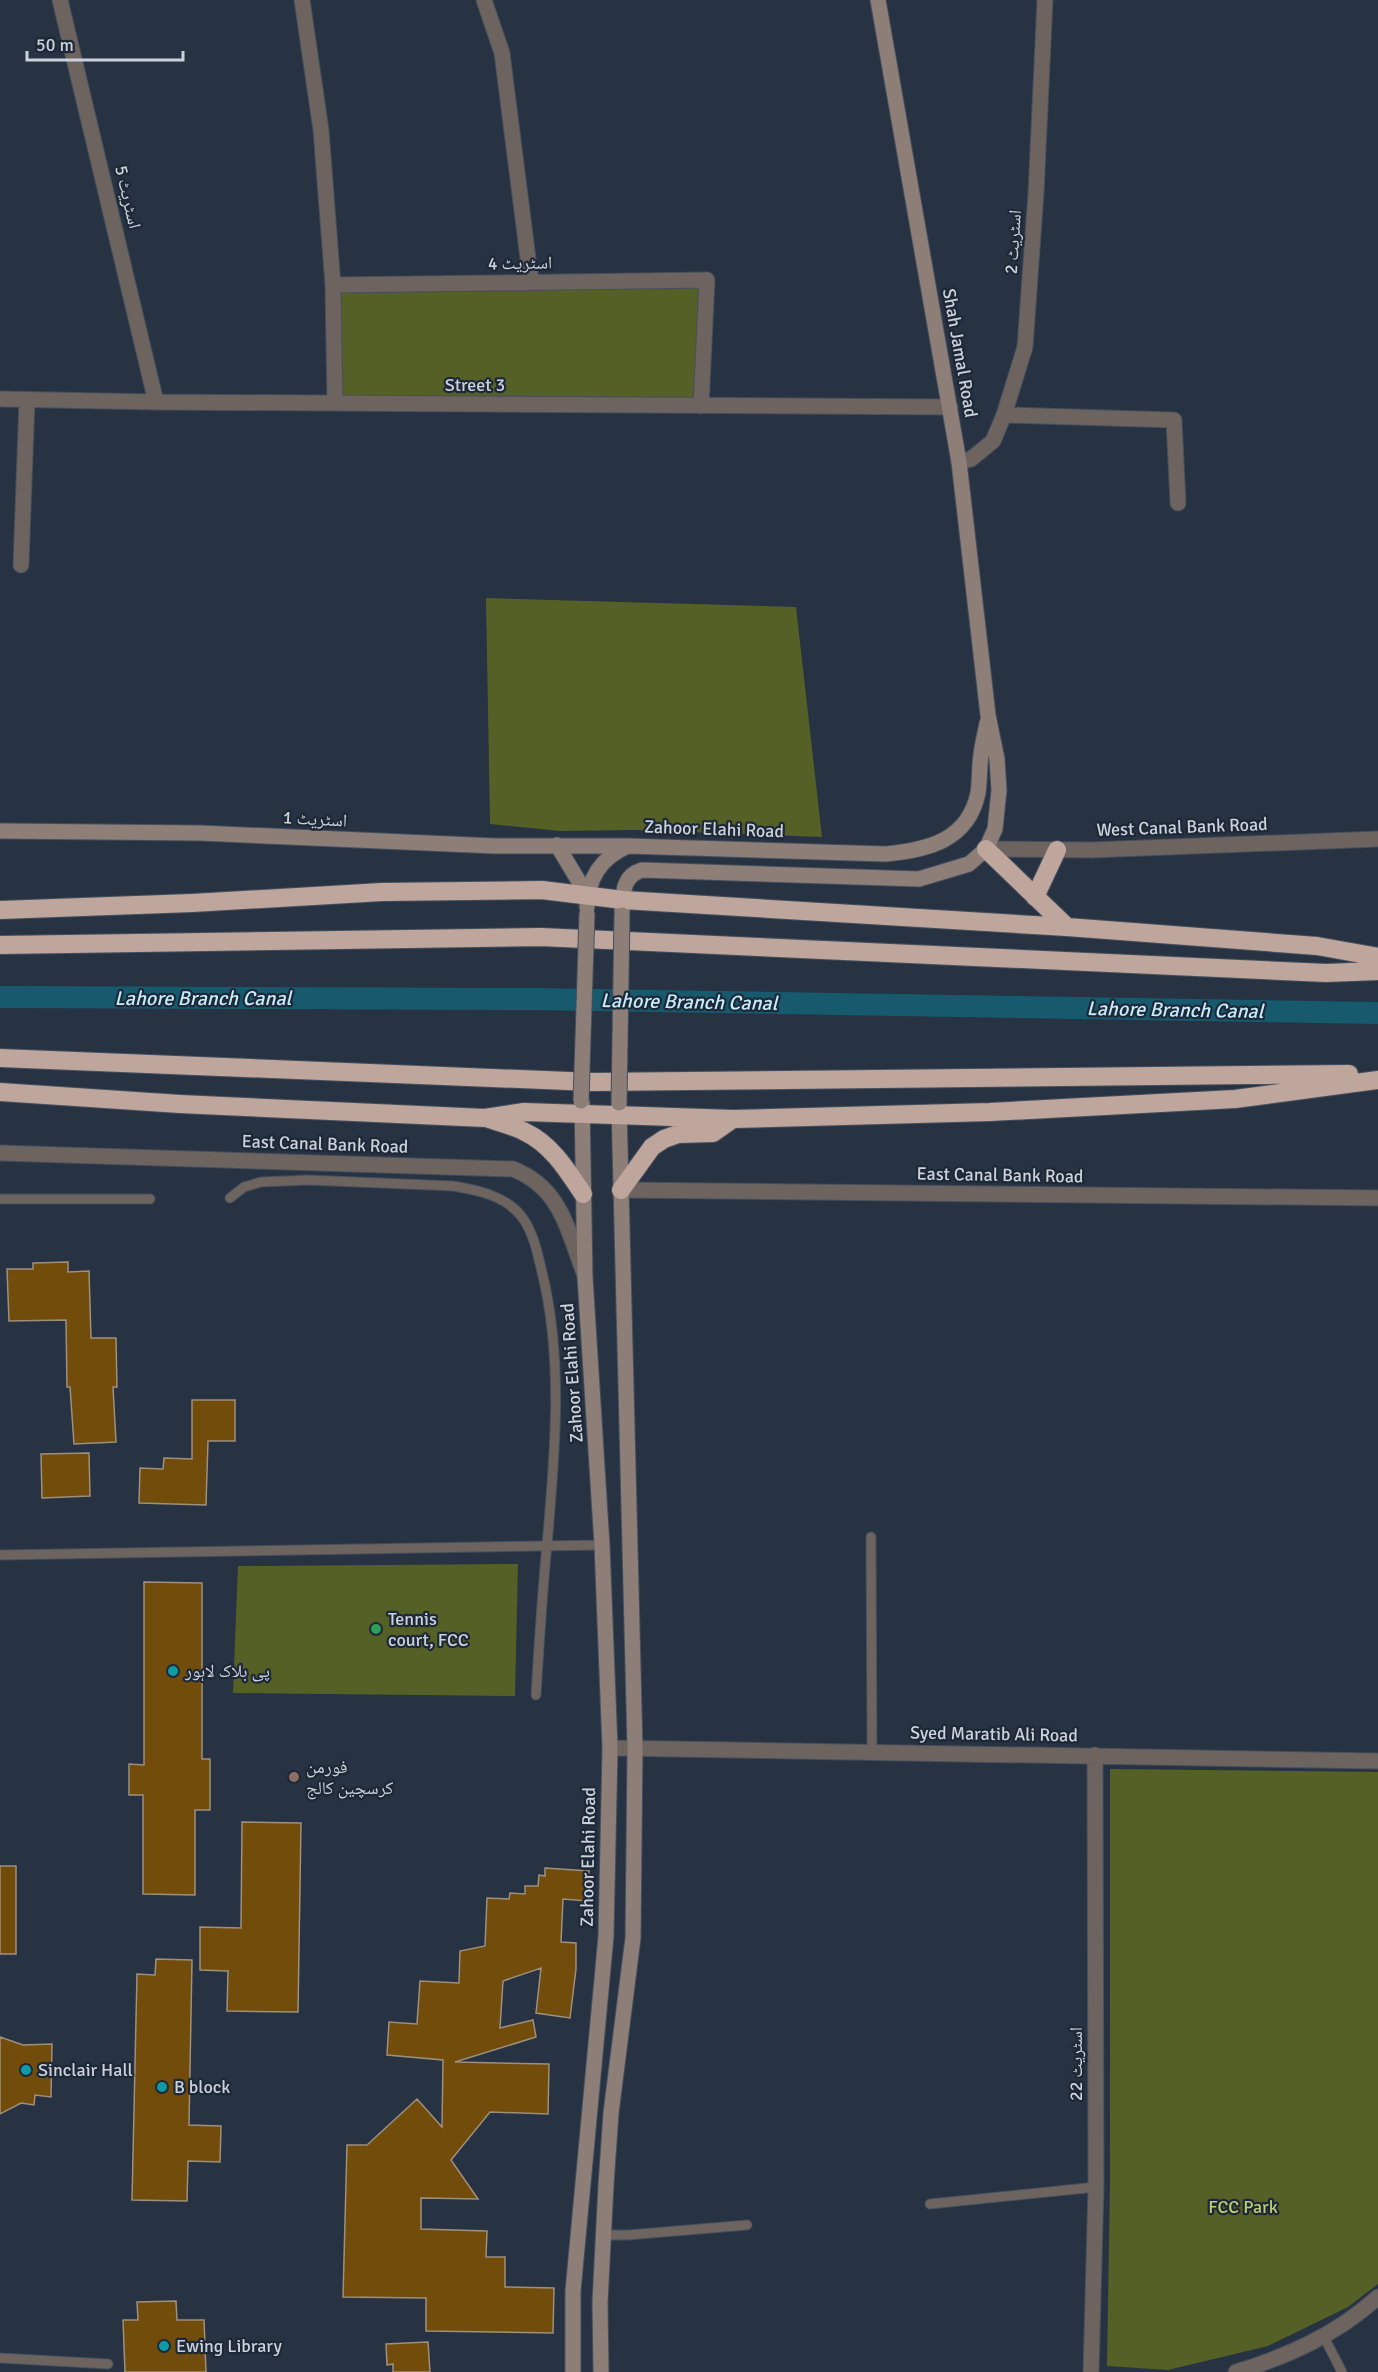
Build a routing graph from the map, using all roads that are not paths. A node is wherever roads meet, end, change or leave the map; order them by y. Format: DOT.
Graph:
graph roads {
  1 [pos="60,0"];
  2 [pos="302,0"];
  3 [pos="484,0"];
  4 [pos="878,0"];
  5 [pos="1045,0"];
  6 [pos="531,282"];
  7 [pos="333,285"];
  8 [pos="0,399"];
  9 [pos="27,400"];
  10 [pos="156,402"];
  11 [pos="335,404"];
  12 [pos="701,406"];
  13 [pos="950,407"];
  14 [pos="1004,415"];
  15 [pos="959,462"];
  16 [pos="1178,503"];
  17 [pos="21,565"];
  18 [pos="988,715"];
  19 [pos="0,831"];
  20 [pos="1378,839"];
  21 [pos="558,845"];
  22 [pos="628,846"];
  23 [pos="986,849"];
  24 [pos="1057,850"];
  25 [pos="1035,897"];
  26 [pos="587,904"];
  27 [pos="622,907"];
  28 [pos="0,910"];
  29 [pos="1067,927"];
  30 [pos="0,945"];
  31 [pos="1378,957"];
  32 [pos="1378,971"];
  33 [pos="0,1058"];
  34 [pos="1378,1074"];
  35 [pos="1378,1080"];
  36 [pos="0,1092"];
  37 [pos="582,1107"];
  38 [pos="620,1109"];
  39 [pos="485,1118"];
  40 [pos="733,1119"];
  41 [pos="0,1153"];
  42 [pos="621,1190"];
  43 [pos="583,1194"];
  44 [pos="230,1198"];
  45 [pos="1378,1198"];
  46 [pos="0,1199"];
  47 [pos="150,1199"];
  48 [pos="585,1277"];
  49 [pos="871,1537"];
  50 [pos="603,1545"];
  51 [pos="546,1546"];
  52 [pos="0,1555"];
  53 [pos="536,1695"];
  54 [pos="610,1748"];
  55 [pos="635,1748"];
  56 [pos="872,1751"];
  57 [pos="1095,1755"];
  58 [pos="1378,1761"];
  59 [pos="1096,2187"];
  60 [pos="930,2204"];
  61 [pos="747,2224"];
  62 [pos="603,2235"];
  63 [pos="1378,2297"];
  64 [pos="1324,2337"];
  65 [pos="0,2358"];
  66 [pos="108,2364"];
  67 [pos="573,2372"];
  68 [pos="601,2372"];
  69 [pos="1091,2372"];
  70 [pos="1236,2372"];
  71 [pos="1342,2372"];
  1 -- 10 [label="street, اسٹریٹ 5"];
  2 -- 7 [label="street"];
  3 -- 6 [label="street"];
  4 -- 13 [label="main road, Shah Jamal Road"];
  5 -- 14 [label="street, اسٹریٹ 2"];
  6 -- 7 [label="street, اسٹریٹ 4"];
  6 -- 12 [label="street, اسٹریٹ 4"];
  7 -- 11 [label="street"];
  8 -- 9 [label="street, Street 3"];
  9 -- 10 [label="street, Street 3"];
  9 -- 17 [label="street"];
  10 -- 11 [label="street, Street 3"];
  11 -- 12 [label="street, Street 3"];
  12 -- 13 [label="street, Street 3"];
  13 -- 15 [label="main road, Shah Jamal Road"];
  14 -- 15 [label="street, اسٹریٹ 2"];
  14 -- 16 [label="street"];
  15 -- 18 [label="main road, Shah Jamal Road"];
  18 -- 22 [label="main road, Zahoor Elahi Road"];
  18 -- 23 [label="main road"];
  19 -- 21 [label="main road, اسٹریٹ 1"];
  20 -- 24 [label="street, West Canal Bank Road"];
  21 -- 22 [label="main road, اسٹریٹ 1"];
  21 -- 26 [label="main road"];
  22 -- 26 [label="main road, Zahoor Elahi Road"];
  23 -- 24 [label="street, West Canal Bank Road"];
  23 -- 25 [label="highway"];
  23 -- 27 [label="main road"];
  24 -- 25 [label="highway"];
  25 -- 29 [label="highway"];
  26 -- 27 [label="highway"];
  26 -- 28 [label="highway"];
  26 -- 37 [label="main road, Zahoor Elahi Road, bridge"];
  27 -- 29 [label="highway"];
  27 -- 38 [label="main road, bridge"];
  29 -- 31 [label="highway"];
  30 -- 32 [label="highway"];
  33 -- 34 [label="highway"];
  35 -- 40 [label="highway"];
  36 -- 39 [label="highway"];
  37 -- 38 [label="highway"];
  37 -- 39 [label="highway"];
  37 -- 43 [label="main road, Zahoor Elahi Road"];
  38 -- 40 [label="highway"];
  38 -- 42 [label="main road"];
  39 -- 43 [label="highway"];
  40 -- 42 [label="highway"];
  41 -- 48 [label="street, East Canal Bank Road"];
  42 -- 45 [label="street, East Canal Bank Road"];
  42 -- 55 [label="main road"];
  43 -- 48 [label="main road, Zahoor Elahi Road"];
  44 -- 51 [label="lane"];
  46 -- 47 [label="lane"];
  48 -- 50 [label="main road, Zahoor Elahi Road"];
  49 -- 56 [label="lane"];
  50 -- 51 [label="lane"];
  50 -- 54 [label="main road, Zahoor Elahi Road"];
  51 -- 52 [label="lane"];
  51 -- 53 [label="lane"];
  54 -- 55 [label="street, Syed Maratib Ali Road"];
  54 -- 67 [label="main road, Zahoor Elahi Road"];
  55 -- 56 [label="street, Syed Maratib Ali Road"];
  55 -- 62 [label="main road"];
  56 -- 57 [label="street, Syed Maratib Ali Road"];
  57 -- 58 [label="street, Syed Maratib Ali Road"];
  57 -- 59 [label="street, اسٹریٹ 22"];
  59 -- 60 [label="lane"];
  59 -- 69 [label="street, اسٹریٹ 22"];
  61 -- 62 [label="lane"];
  62 -- 68 [label="main road"];
  63 -- 64 [label="street"];
  64 -- 70 [label="street"];
  64 -- 71 [label="lane"];
  65 -- 66 [label="lane"];
}
